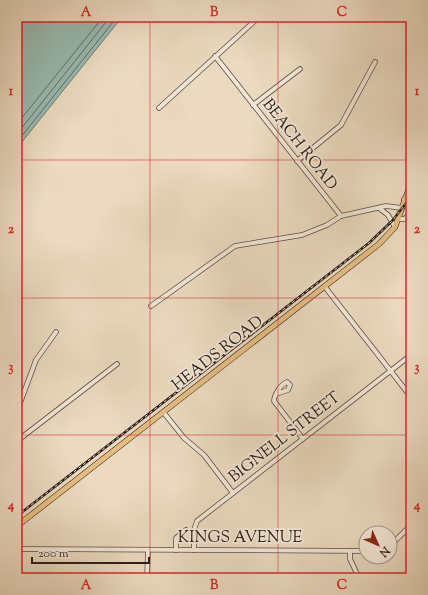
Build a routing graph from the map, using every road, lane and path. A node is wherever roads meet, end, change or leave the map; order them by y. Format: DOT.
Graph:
graph roads {
  1 [pos="259,17"];
  2 [pos="215,56"];
  3 [pos="376,62"];
  4 [pos="300,69"];
  5 [pos="253,105"];
  6 [pos="160,108"];
  7 [pos="297,160"];
  8 [pos="411,183"];
  9 [pos="404,199"];
  10 [pos="411,204"];
  11 [pos="380,208"];
  12 [pos="402,208"];
  13 [pos="411,210"];
  14 [pos="341,216"];
  15 [pos="398,219"];
  16 [pos="395,227"];
  17 [pos="325,287"];
  18 [pos="151,306"];
  19 [pos="56,332"];
  20 [pos="411,355"];
  21 [pos="117,364"];
  22 [pos="390,371"];
  23 [pos="276,394"];
  24 [pos="411,397"];
  25 [pos="17,411"];
  26 [pos="164,413"];
  27 [pos="303,439"];
  28 [pos="17,441"];
  29 [pos="233,493"];
  30 [pos="17,526"];
  31 [pos="410,526"];
  32 [pos="186,530"];
  33 [pos="398,538"];
  34 [pos="17,549"];
  35 [pos="148,550"];
  36 [pos="176,550"];
  37 [pos="194,550"];
  38 [pos="350,551"];
  39 [pos="358,551"];
  40 [pos="147,578"];
  41 [pos="359,578"];
  1 -- 2 [label="street"];
  2 -- 5 [label="street, BEACH ROAD"];
  2 -- 6 [label="street"];
  3 -- 7 [label="street"];
  4 -- 5 [label="street"];
  5 -- 7 [label="street, BEACH ROAD"];
  7 -- 14 [label="street, BEACH ROAD"];
  8 -- 9 [label="main road, HEADS ROAD"];
  9 -- 10 [label="street"];
  9 -- 12 [label="main road, HEADS ROAD"];
  11 -- 12 [label="street"];
  11 -- 14 [label="street"];
  11 -- 16 [label="street"];
  12 -- 15 [label="main road, HEADS ROAD"];
  13 -- 15 [label="street"];
  14 -- 18 [label="street"];
  15 -- 16 [label="main road, HEADS ROAD"];
  16 -- 17 [label="main road, HEADS ROAD"];
  17 -- 22 [label="street"];
  17 -- 26 [label="main road, HEADS ROAD"];
  19 -- 25 [label="street"];
  20 -- 22 [label="street, BIGNELL STREET"];
  21 -- 28 [label="street"];
  22 -- 24 [label="street"];
  22 -- 27 [label="street, BIGNELL STREET"];
  23 -- 27 [label="street"];
  26 -- 29 [label="street"];
  26 -- 30 [label="main road, HEADS ROAD"];
  27 -- 29 [label="street, BIGNELL STREET"];
  29 -- 37 [label="street, BIGNELL STREET"];
  31 -- 33 [label="street"];
  32 -- 36 [label="street"];
  34 -- 35 [label="street, KINGS AVENUE"];
  35 -- 36 [label="street, KINGS AVENUE"];
  35 -- 40 [label="street"];
  36 -- 37 [label="street, KINGS AVENUE"];
  37 -- 38 [label="street, KINGS AVENUE"];
  38 -- 39 [label="street, KINGS AVENUE"];
  38 -- 41 [label="street"];
}
